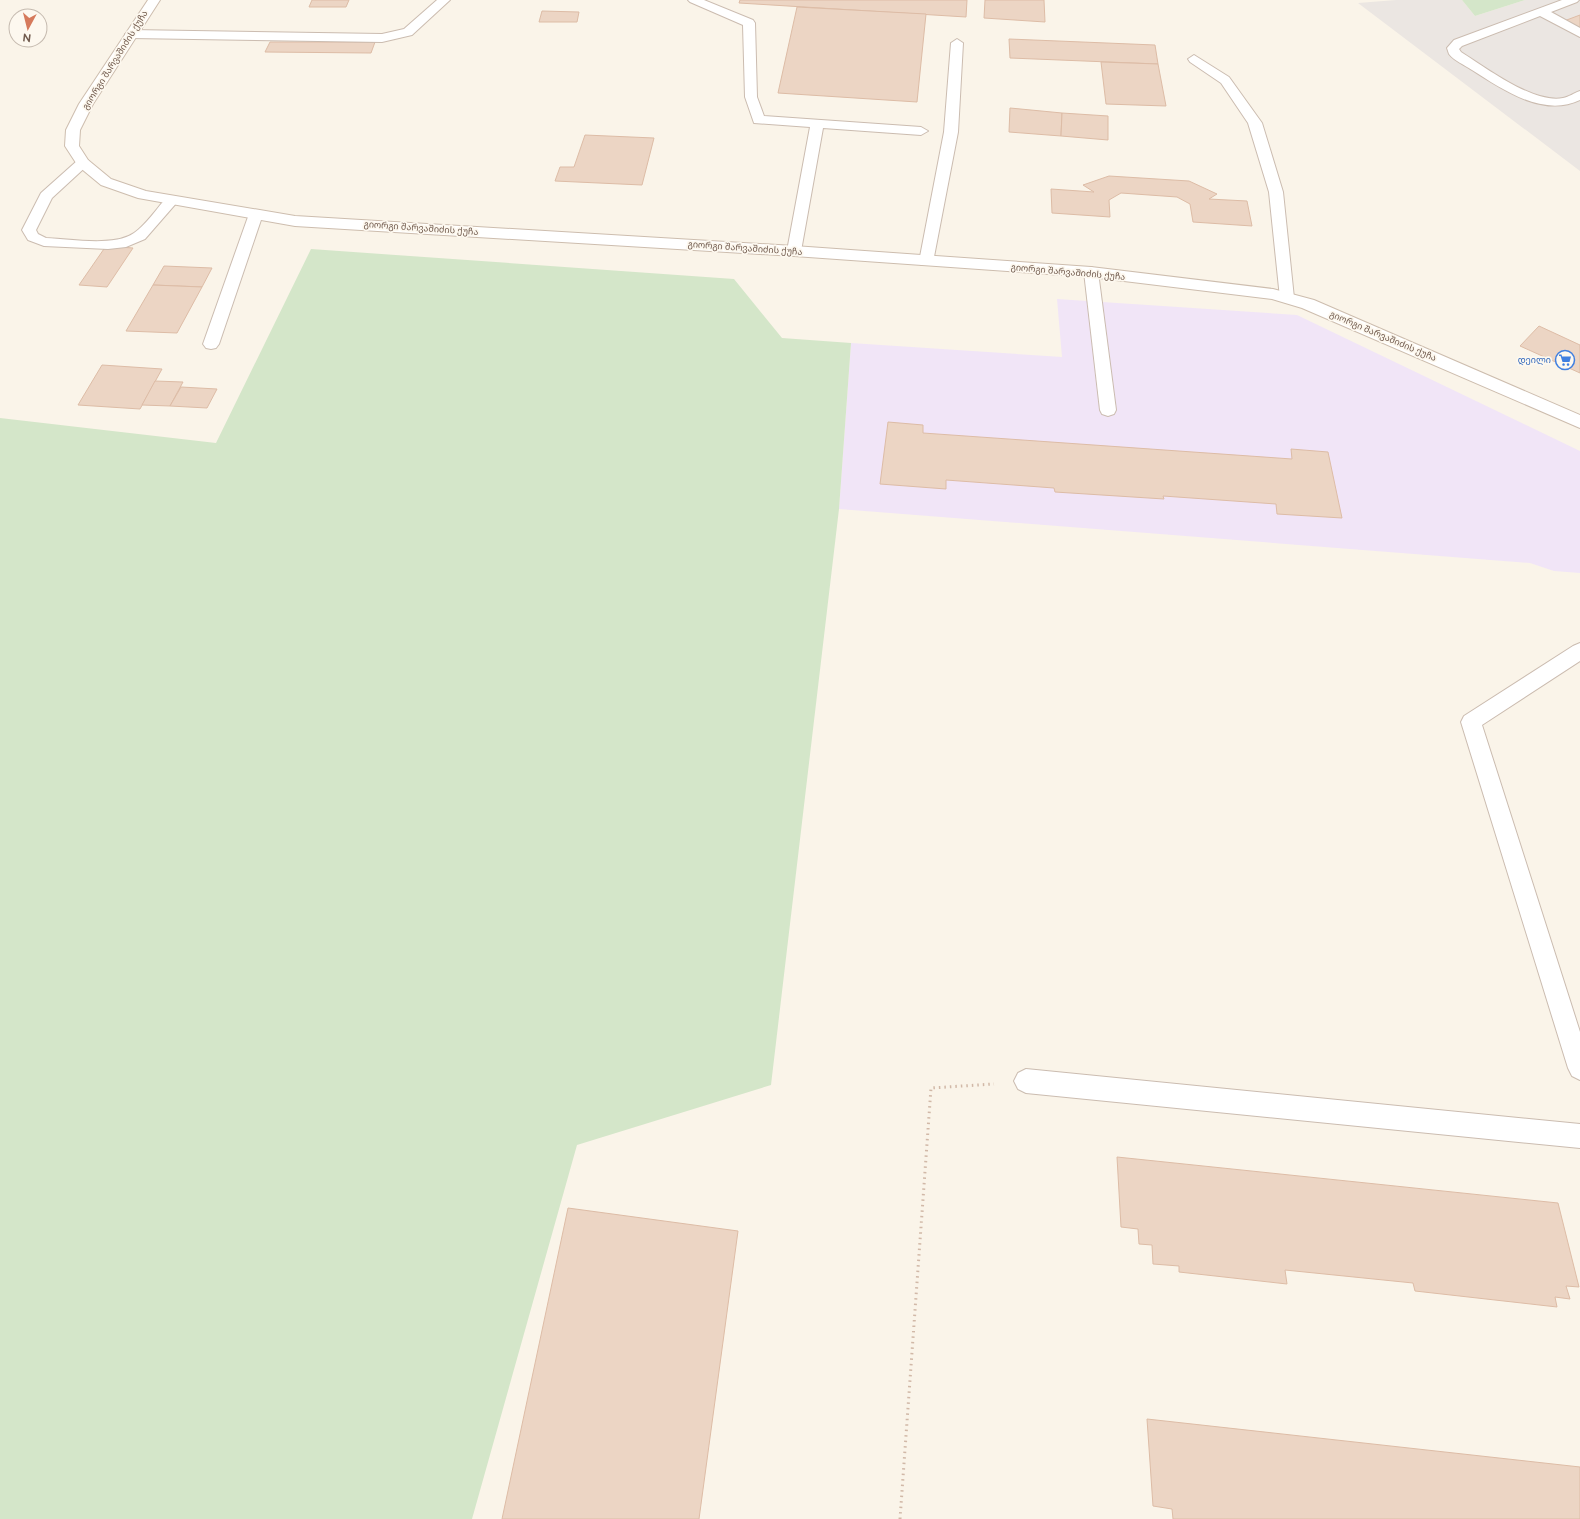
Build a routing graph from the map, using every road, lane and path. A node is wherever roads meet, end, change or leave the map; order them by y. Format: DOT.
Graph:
graph roads {
  1 [pos="154,0"];
  2 [pos="444,0"];
  3 [pos="694,0"];
  4 [pos="1573,0"];
  5 [pos="1541,12"];
  6 [pos="1580,33"];
  7 [pos="131,34"];
  8 [pos="957,43"];
  9 [pos="1194,58"];
  10 [pos="1580,95"];
  11 [pos="817,124"];
  12 [pos="921,131"];
  13 [pos="83,162"];
  14 [pos="172,200"];
  15 [pos="256,214"];
  16 [pos="794,251"];
  17 [pos="926,262"];
  18 [pos="1092,272"];
  19 [pos="1287,298"];
  20 [pos="211,344"];
  21 [pos="1108,410"];
  22 [pos="1580,422"];
  23 [pos="1580,651"];
  24 [pos="1580,1068"];
  25 [pos="1026,1081"];
  26 [pos="1580,1136"];
  27 [pos="900,1519"];
  1 -- 7 [label="street, გიორგი შარვაშიძის ქუჩა"];
  2 -- 7 [label="lane"];
  3 -- 11 [label="lane"];
  4 -- 5 [label="lane"];
  5 -- 6 [label="lane"];
  5 -- 10 [label="lane"];
  7 -- 13 [label="street, გიორგი შარვაშიძის ქუჩა"];
  8 -- 17 [label="lane"];
  9 -- 19 [label="lane"];
  11 -- 12 [label="lane"];
  11 -- 16 [label="lane"];
  13 -- 14 [label="street, გიორგი შარვაშიძის ქუჩა"];
  13 -- 14 [label="lane"];
  14 -- 15 [label="street, გიორგი შარვაშიძის ქუჩა"];
  15 -- 16 [label="street, გიორგი შარვაშიძის ქუჩა"];
  15 -- 20 [label="lane"];
  16 -- 17 [label="street, გიორგი შარვაშიძის ქუჩა"];
  17 -- 18 [label="street, გიორგი შარვაშიძის ქუჩა"];
  18 -- 19 [label="street, გიორგი შარვაშიძის ქუჩა"];
  18 -- 21 [label="lane"];
  19 -- 22 [label="street, გიორგი შარვაშიძის ქუჩა"];
  23 -- 24 [label="lane"];
  25 -- 26 [label="lane"];
  25 -- 27 [label="path"];
}
